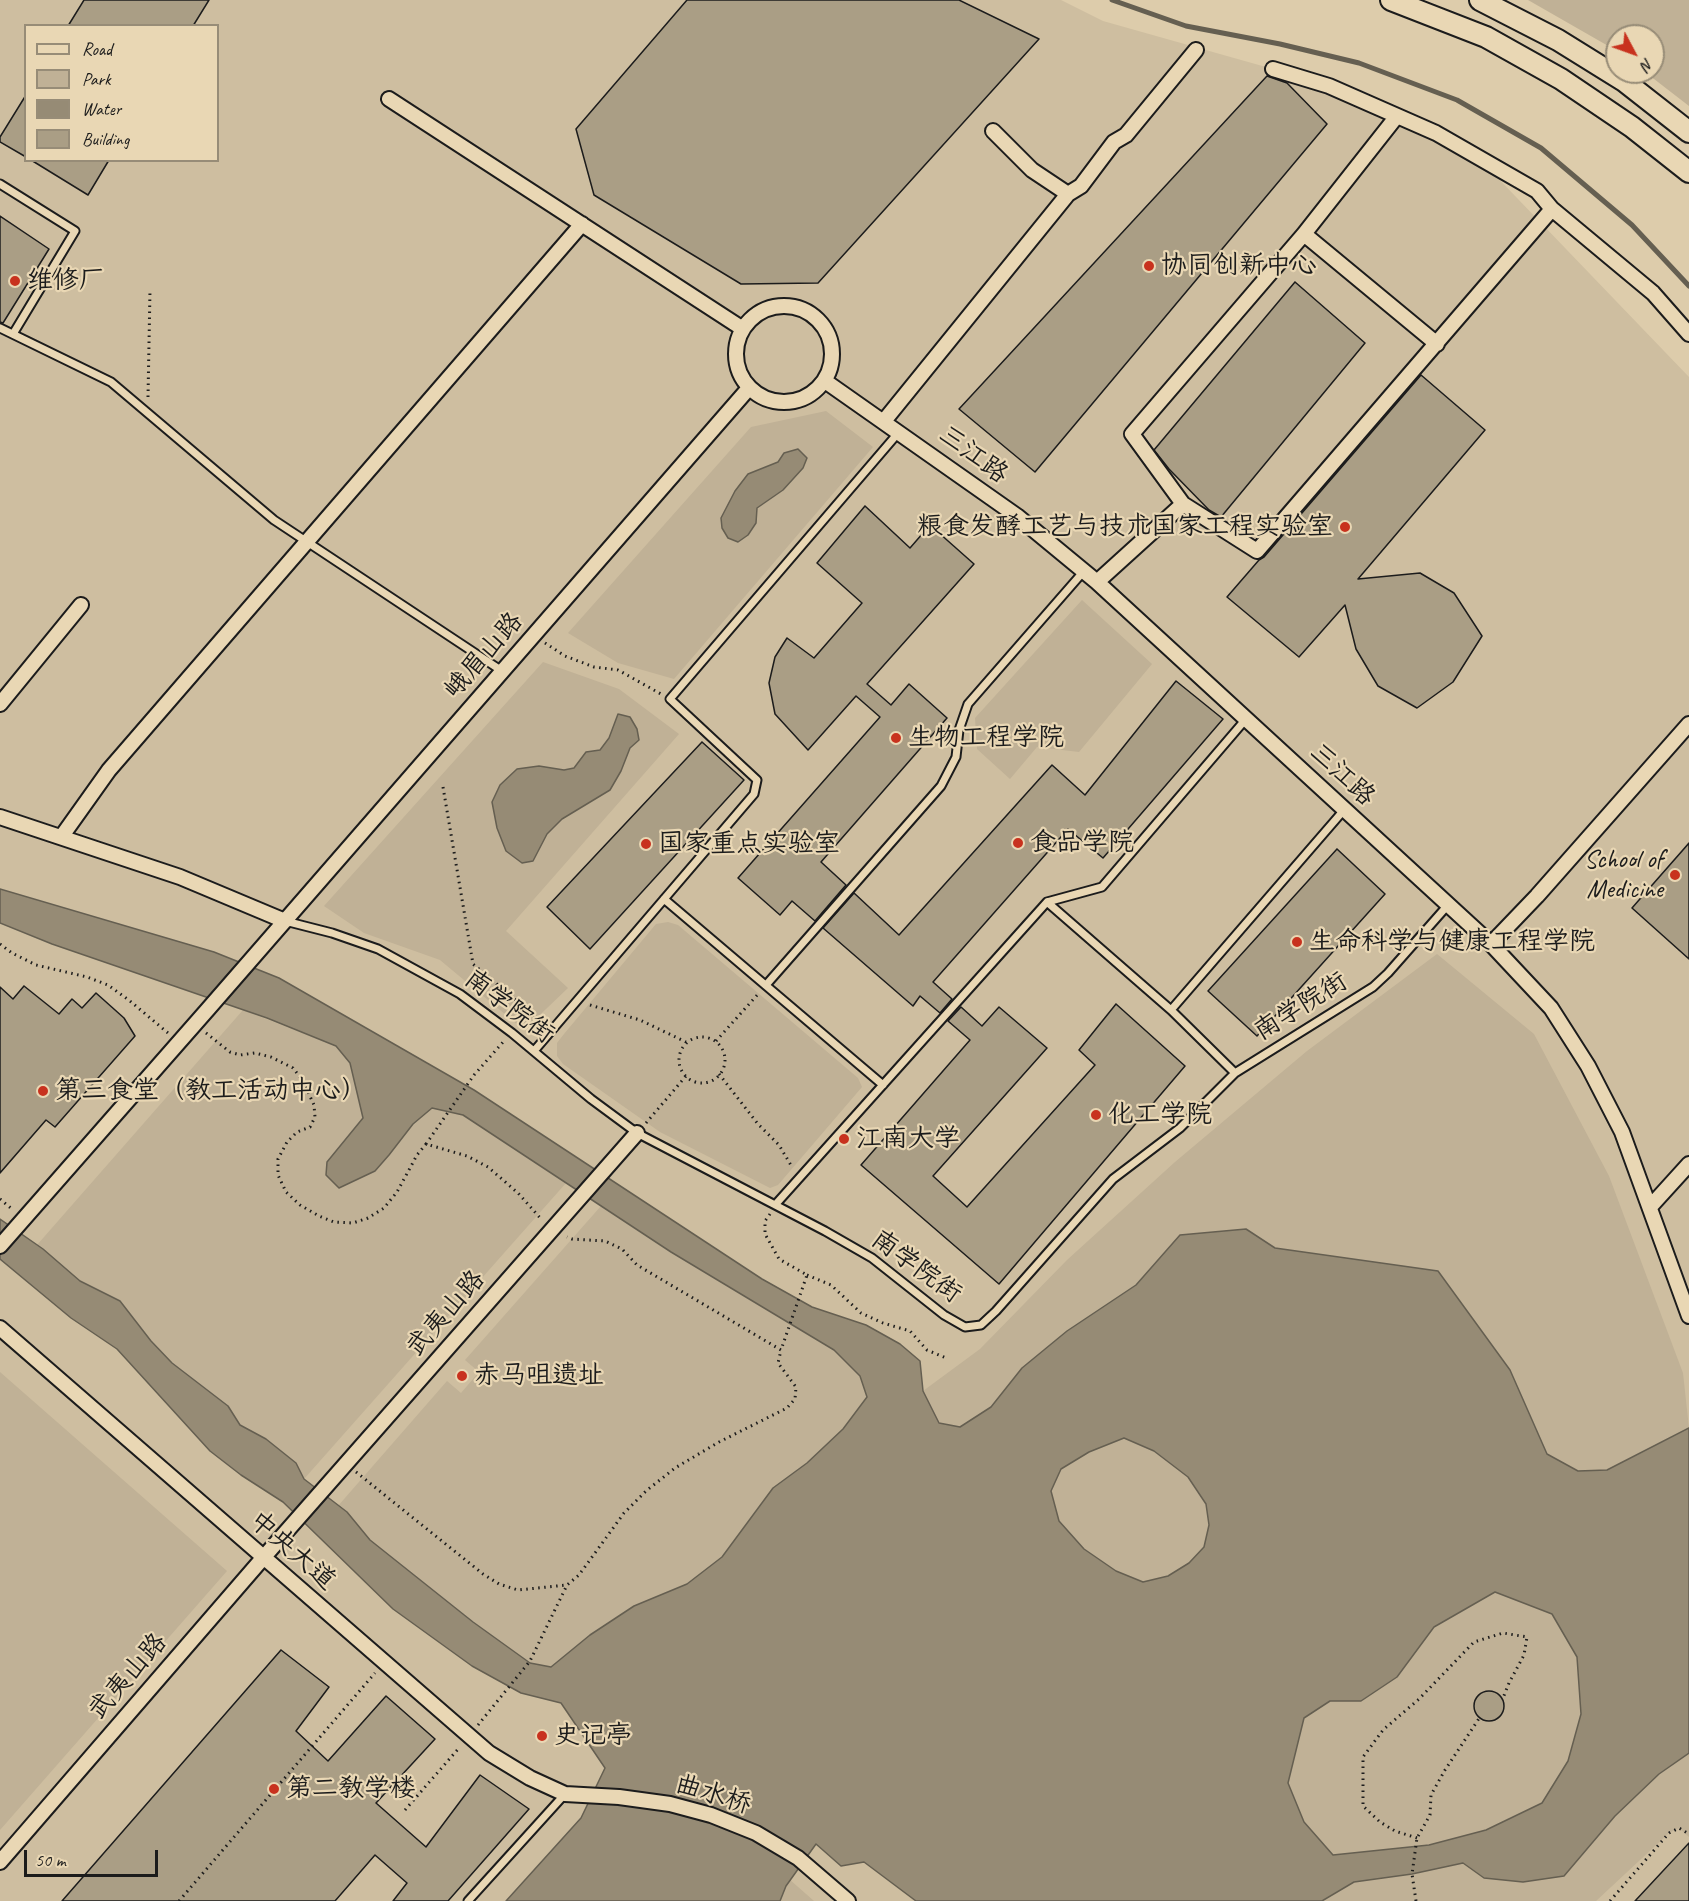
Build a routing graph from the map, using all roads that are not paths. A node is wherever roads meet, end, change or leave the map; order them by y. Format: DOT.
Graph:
graph roads {
  1 [pos="1392,0"];
  2 [pos="1480,0"];
  3 [pos="1196,50"];
  4 [pos="1274,69"];
  5 [pos="389,99"];
  6 [pos="1397,116"];
  7 [pos="993,131"];
  8 [pos="1689,132"];
  9 [pos="1689,172"];
  10 [pos="0,184"];
  11 [pos="1068,194"];
  12 [pos="1552,209"];
  13 [pos="582,224"];
  14 [pos="1304,234"];
  15 [pos="0,328"];
  16 [pos="743,328"];
  17 [pos="13,334"];
  18 [pos="1689,334"];
  19 [pos="1437,344"];
  20 [pos="825,381"];
  21 [pos="749,388"];
  22 [pos="884,421"];
  23 [pos="899,432"];
  24 [pos="1183,504"];
  25 [pos="307,542"];
  26 [pos="1084,571"];
  27 [pos="1097,582"];
  28 [pos="81,605"];
  29 [pos="502,671"];
  30 [pos="0,704"];
  31 [pos="1246,719"];
  32 [pos="1689,724"];
  33 [pos="1344,810"];
  34 [pos="0,817"];
  35 [pos="62,836"];
  36 [pos="664,898"];
  37 [pos="1047,902"];
  38 [pos="1448,905"];
  39 [pos="285,921"];
  40 [pos="1491,944"];
  41 [pos="766,985"];
  42 [pos="1171,1010"];
  43 [pos="534,1051"];
  44 [pos="1235,1073"];
  45 [pos="883,1085"];
  46 [pos="637,1133"];
  47 [pos="1689,1164"];
  48 [pos="775,1205"];
  49 [pos="1650,1207"];
  50 [pos="0,1246"];
  51 [pos="1689,1316"];
  52 [pos="0,1328"];
  53 [pos="263,1558"];
  54 [pos="564,1794"];
  55 [pos="0,1862"];
  56 [pos="468,1901"];
  57 [pos="848,1901"];
  1 -- 9 [label="main road"];
  2 -- 8 [label="main road"];
  3 -- 11 [label="street"];
  4 -- 6 [label="street"];
  5 -- 13 [label="street"];
  6 -- 12 [label="street"];
  6 -- 14 [label="street"];
  7 -- 11 [label="street"];
  10 -- 17 [label="lane"];
  11 -- 22 [label="street"];
  12 -- 18 [label="street"];
  12 -- 19 [label="street"];
  13 -- 16 [label="street"];
  13 -- 25 [label="street"];
  14 -- 19 [label="street"];
  14 -- 24 [label="street"];
  15 -- 17 [label="lane"];
  16 -- 20 [label="street"];
  16 -- 21 [label="street"];
  17 -- 25 [label="lane"];
  19 -- 24 [label="street"];
  20 -- 21 [label="street"];
  20 -- 22 [label="street, 三江路"];
  21 -- 29 [label="street, 峨眉山路"];
  22 -- 23 [label="street, 三江路"];
  23 -- 26 [label="street, 三江路"];
  23 -- 36 [label="lane"];
  24 -- 27 [label="street"];
  25 -- 29 [label="lane"];
  25 -- 35 [label="street"];
  26 -- 27 [label="street, 三江路"];
  26 -- 41 [label="lane"];
  27 -- 31 [label="street, 三江路"];
  28 -- 30 [label="street"];
  29 -- 39 [label="street, 峨眉山路"];
  31 -- 33 [label="street, 三江路"];
  31 -- 37 [label="lane"];
  32 -- 40 [label="street"];
  33 -- 38 [label="street, 三江路"];
  33 -- 42 [label="lane"];
  34 -- 35 [label="street"];
  35 -- 39 [label="street"];
  36 -- 41 [label="lane"];
  36 -- 43 [label="lane"];
  37 -- 42 [label="lane"];
  37 -- 45 [label="lane"];
  38 -- 40 [label="street, 三江路"];
  38 -- 44 [label="lane, 南学院街"];
  39 -- 43 [label="lane, 南学院街"];
  39 -- 50 [label="street, 峨眉山路"];
  40 -- 49 [label="street, 三江路"];
  41 -- 45 [label="lane"];
  42 -- 44 [label="lane"];
  43 -- 46 [label="lane, 南学院街"];
  44 -- 48 [label="lane, 南学院街"];
  45 -- 48 [label="lane"];
  46 -- 48 [label="lane, 南学院街"];
  46 -- 53 [label="street, 武夷山路"];
  47 -- 49 [label="street"];
  49 -- 51 [label="street, 三江路"];
  52 -- 53 [label="street, 中央大道"];
  53 -- 54 [label="street, 中央大道"];
  53 -- 55 [label="street, 武夷山路"];
  54 -- 56 [label="lane"];
  54 -- 57 [label="street, 曲水桥"];
}
